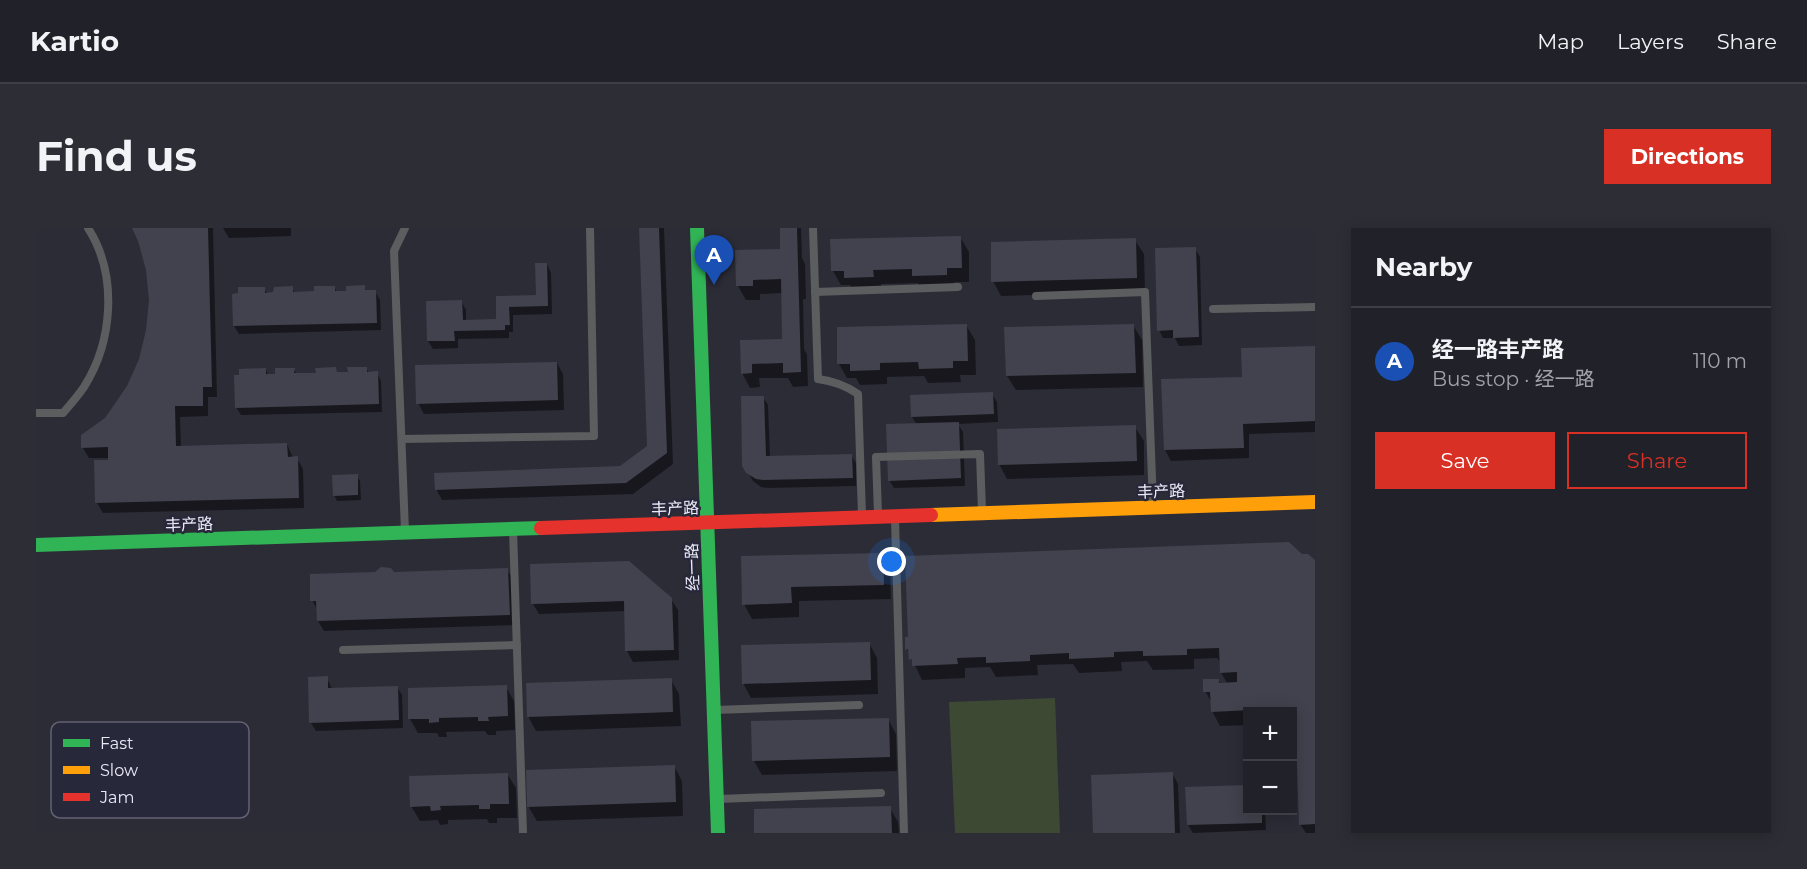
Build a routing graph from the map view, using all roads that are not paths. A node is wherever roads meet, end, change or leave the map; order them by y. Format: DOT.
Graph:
graph roads {
  1 [pos="88,228"];
  2 [pos="405,228"];
  3 [pos="590,228"];
  4 [pos="697,228"];
  5 [pos="813,228"];
  6 [pos="958,286"];
  7 [pos="815,292"];
  8 [pos="1036,296"];
  9 [pos="1315,307"];
  10 [pos="1212,309"];
  11 [pos="36,413"];
  12 [pos="402,439"];
  13 [pos="1315,502"];
  14 [pos="1153,508"];
  15 [pos="982,514"];
  16 [pos="895,517"];
  17 [pos="862,518"];
  18 [pos="879,518"];
  19 [pos="707,523"];
  20 [pos="513,530"];
  21 [pos="405,533"];
  22 [pos="36,545"];
  23 [pos="517,645"];
  24 [pos="343,650"];
  25 [pos="859,705"];
  26 [pos="714,710"];
  27 [pos="881,793"];
  28 [pos="717,799"];
  29 [pos="522,833"];
  30 [pos="718,833"];
  31 [pos="904,833"];
  1 -- 11 [label="lane"];
  2 -- 12 [label="lane"];
  3 -- 12 [label="lane"];
  4 -- 19 [label="street, 经一路"];
  5 -- 7 [label="lane"];
  6 -- 7 [label="lane"];
  7 -- 17 [label="lane"];
  8 -- 14 [label="lane"];
  9 -- 10 [label="lane"];
  12 -- 21 [label="lane"];
  13 -- 14 [label="street, 丰产路"];
  14 -- 15 [label="street, 丰产路"];
  15 -- 16 [label="street, 丰产路"];
  15 -- 18 [label="lane"];
  16 -- 18 [label="street, 丰产路"];
  16 -- 31 [label="lane"];
  17 -- 18 [label="street, 丰产路"];
  17 -- 19 [label="street, 丰产路"];
  19 -- 20 [label="street, 丰产路"];
  19 -- 26 [label="street, 经一路"];
  20 -- 21 [label="street, 丰产路"];
  20 -- 23 [label="lane"];
  21 -- 22 [label="street, 丰产路"];
  23 -- 24 [label="lane"];
  23 -- 29 [label="lane"];
  25 -- 26 [label="lane"];
  26 -- 28 [label="street, 经一路"];
  27 -- 28 [label="lane"];
  28 -- 30 [label="street, 经一路"];
}
